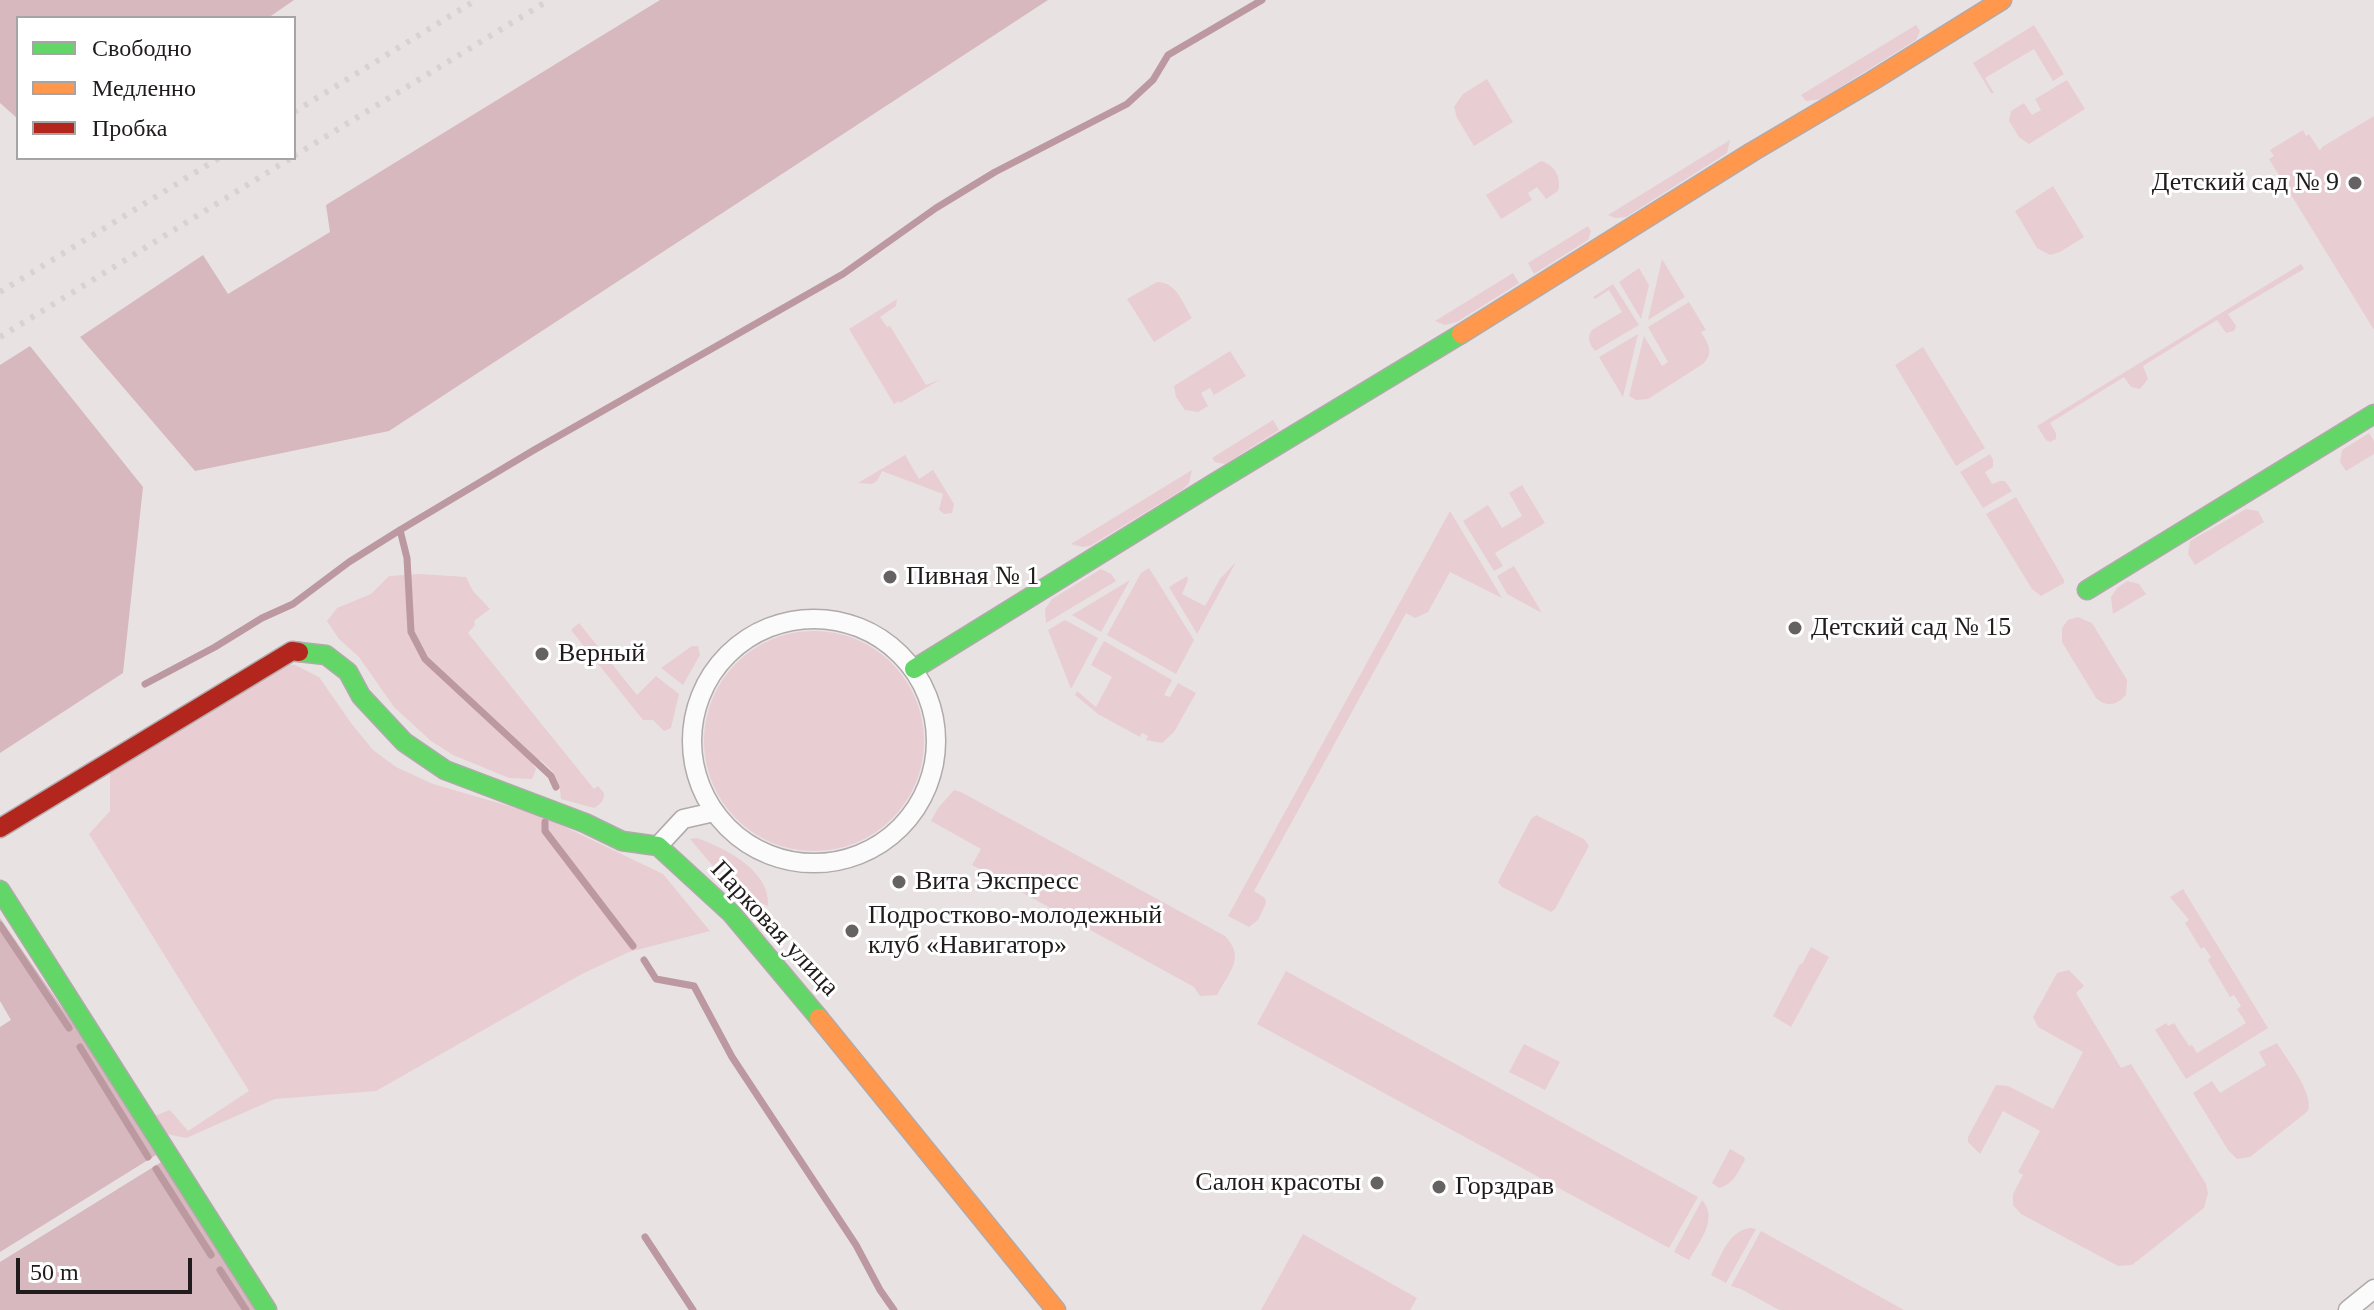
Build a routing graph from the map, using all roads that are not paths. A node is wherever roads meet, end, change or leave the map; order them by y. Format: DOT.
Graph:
graph roads {
  1 [pos="2002,0"];
  2 [pos="2374,414"];
  3 [pos="2087,590"];
  4 [pos="914,669"];
  5 [pos="714,812"];
  6 [pos="0,828"];
  7 [pos="658,846"];
  8 [pos="0,890"];
  9 [pos="2374,1289"];
  10 [pos="267,1310"];
  11 [pos="1056,1310"];
  12 [pos="2348,1310"];
  1 -- 4 [label="street"];
  2 -- 3 [label="street"];
  4 -- 5 [label="street"];
  4 -- 5 [label="street"];
  5 -- 7 [label="street"];
  6 -- 7 [label="street"];
  7 -- 11 [label="street, Парковая улица"];
  8 -- 10 [label="street"];
  9 -- 12 [label="street"];
}
